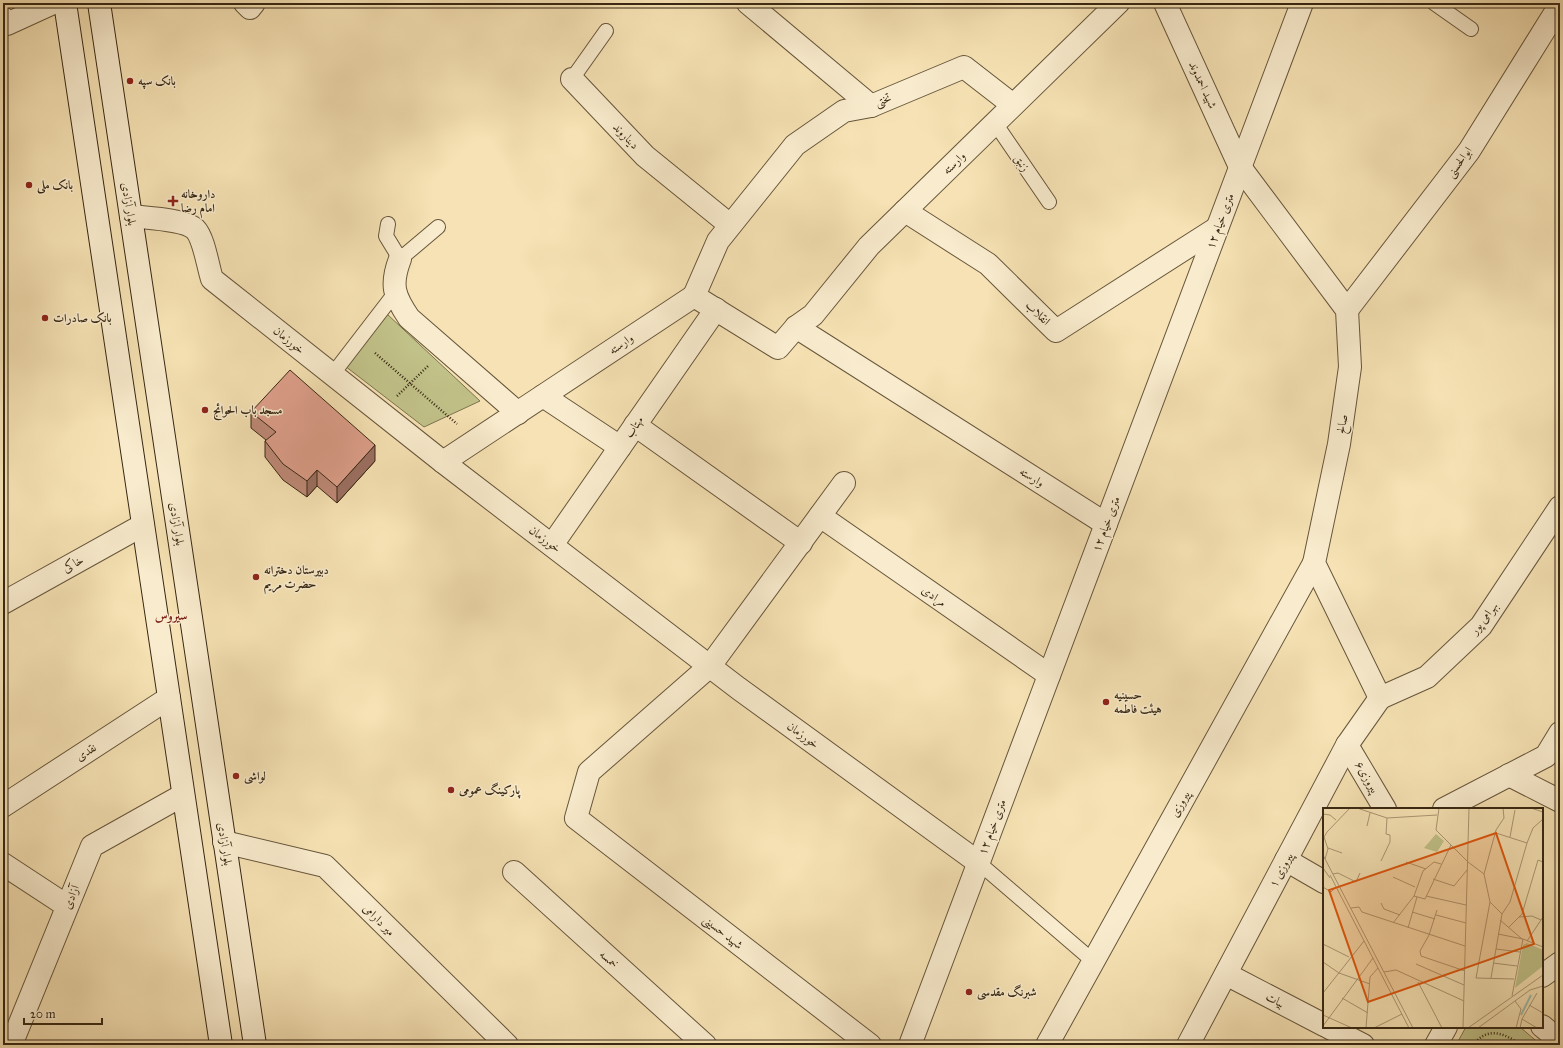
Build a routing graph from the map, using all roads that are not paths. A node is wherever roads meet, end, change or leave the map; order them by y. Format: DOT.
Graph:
graph roads {
  1 [pos="53,3"];
  2 [pos="65,3"];
  3 [pos="99,3"];
  4 [pos="245,3"];
  5 [pos="254,3"];
  6 [pos="748,3"];
  7 [pos="1118,3"];
  8 [pos="1165,3"];
  9 [pos="1302,3"];
  10 [pos="1434,3"];
  11 [pos="1560,5"];
  12 [pos="4,23"];
  13 [pos="1471,29"];
  14 [pos="606,31"];
  15 [pos="572,79"];
  16 [pos="1013,105"];
  17 [pos="871,106"];
  18 [pos="995,123"];
  19 [pos="1240,167"];
  20 [pos="1049,202"];
  21 [pos="905,211"];
  22 [pos="131,216"];
  23 [pos="388,224"];
  24 [pos="730,225"];
  25 [pos="438,227"];
  26 [pos="1217,228"];
  27 [pos="400,259"];
  28 [pos="395,293"];
  29 [pos="694,296"];
  30 [pos="716,309"];
  31 [pos="1347,310"];
  32 [pos="796,327"];
  33 [pos="332,375"];
  34 [pos="543,396"];
  35 [pos="518,413"];
  36 [pos="635,425"];
  37 [pos="620,447"];
  38 [pos="443,462"];
  39 [pos="844,483"];
  40 [pos="1560,507"];
  41 [pos="820,516"];
  42 [pos="1106,524"];
  43 [pos="143,525"];
  44 [pos="801,543"];
  45 [pos="552,545"];
  46 [pos="1314,563"];
  47 [pos="3,602"];
  48 [pos="710,666"];
  49 [pos="1049,675"];
  50 [pos="169,698"];
  51 [pos="1380,698"];
  52 [pos="1560,733"];
  53 [pos="1347,745"];
  54 [pos="1509,775"];
  55 [pos="183,795"];
  56 [pos="1560,801"];
  57 [pos="3,806"];
  58 [pos="1385,808"];
  59 [pos="1446,808"];
  60 [pos="224,842"];
  61 [pos="1286,860"];
  62 [pos="979,863"];
  63 [pos="3,864"];
  64 [pos="514,872"];
  65 [pos="1323,881"];
  66 [pos="67,906"];
  67 [pos="1093,961"];
  68 [pos="1560,962"];
  69 [pos="1226,974"];
  70 [pos="1543,975"];
  71 [pos="482,1022"];
  72 [pos="1323,1024"];
  73 [pos="1543,1027"];
  74 [pos="1330,1028"];
  75 [pos="1445,1028"];
  76 [pos="1560,1041"];
  77 [pos="12,1045"];
  78 [pos="221,1045"];
  79 [pos="255,1045"];
  80 [pos="486,1045"];
  81 [pos="508,1045"];
  82 [pos="705,1045"];
  83 [pos="870,1045"];
  84 [pos="910,1045"];
  85 [pos="1047,1045"];
  86 [pos="1188,1045"];
  87 [pos="1363,1045"];
  88 [pos="1436,1045"];
  1 -- 12 [label="street"];
  2 -- 43 [label="street"];
  3 -- 22 [label="street, بلوار آزادی"];
  4 -- 5 [label="street"];
  6 -- 17 [label="street, تختی"];
  7 -- 16 [label="street, وارسته"];
  8 -- 19 [label="street, شهید احمدوند"];
  9 -- 19 [label="street, ۱۲ متری خیام"];
  10 -- 13 [label="lane"];
  11 -- 31 [label="street, ابوالحسنی"];
  14 -- 15 [label="lane, دیناروند"];
  15 -- 24 [label="street, دیناروند"];
  16 -- 17 [label="street, تختی"];
  16 -- 18 [label="street, وارسته"];
  17 -- 24 [label="street"];
  18 -- 20 [label="lane, زنبق"];
  18 -- 21 [label="street, وارسته"];
  19 -- 26 [label="street, ۱۲ متری خیام"];
  19 -- 31 [label="street"];
  21 -- 26 [label="street, انقلاب"];
  21 -- 32 [label="street, وارسته"];
  22 -- 33 [label="street, خورزمان"];
  22 -- 60 [label="street, بلوار آزادی"];
  23 -- 27 [label="lane"];
  24 -- 29 [label="street"];
  25 -- 27 [label="lane"];
  26 -- 42 [label="street, ۱۲ متری خیام"];
  27 -- 28 [label="street"];
  28 -- 33 [label="lane"];
  28 -- 35 [label="street"];
  29 -- 30 [label="street, وارسته"];
  29 -- 34 [label="street, وارسته"];
  30 -- 32 [label="street, وارسته"];
  30 -- 36 [label="street, مهتاب"];
  31 -- 46 [label="street, صالح"];
  32 -- 42 [label="street, وارسته"];
  33 -- 38 [label="street, خورزمان"];
  34 -- 35 [label="street, وارسته"];
  34 -- 37 [label="street"];
  35 -- 38 [label="street, وارسته"];
  36 -- 37 [label="street, مهتاب"];
  36 -- 44 [label="street"];
  37 -- 45 [label="street, مهتاب"];
  38 -- 45 [label="street, خورزمان"];
  39 -- 41 [label="street"];
  40 -- 51 [label="street, بهرامی پور"];
  41 -- 44 [label="street"];
  41 -- 49 [label="street, مرادی"];
  42 -- 49 [label="street, ۱۲ متری خیام"];
  43 -- 47 [label="street, خاکی"];
  43 -- 50 [label="street"];
  44 -- 48 [label="street"];
  45 -- 48 [label="street, خورزمان"];
  46 -- 51 [label="street"];
  46 -- 67 [label="street, پیروزی"];
  48 -- 62 [label="street, خورزمان"];
  48 -- 83 [label="street, شهید حسینی"];
  49 -- 62 [label="street, ۱۲ متری خیام"];
  50 -- 55 [label="street"];
  50 -- 57 [label="street, نقدی"];
  51 -- 53 [label="street, پیروزی ۱"];
  52 -- 54 [label="street"];
  53 -- 58 [label="street, پیروزی۶"];
  53 -- 61 [label="street, پیروزی ۱"];
  54 -- 56 [label="street"];
  54 -- 59 [label="street"];
  55 -- 66 [label="street, آزادی"];
  55 -- 78 [label="street"];
  60 -- 71 [label="street, میر دارامی"];
  60 -- 79 [label="street, بلوار آزادی"];
  61 -- 65 [label="street"];
  61 -- 69 [label="street, پیروزی ۱"];
  62 -- 67 [label="lane"];
  62 -- 84 [label="street, ۱۲ متری خیام"];
  63 -- 66 [label="street"];
  64 -- 82 [label="street, خمسه"];
  66 -- 77 [label="street, آزادی"];
  67 -- 85 [label="street, پیروزی"];
  68 -- 70 [label="street"];
  69 -- 72 [label="street, بیات"];
  69 -- 86 [label="street, پیروزی ۱"];
  71 -- 80 [label="street"];
  71 -- 81 [label="street, میر دارامی"];
  73 -- 76 [label="street"];
  74 -- 87 [label="street"];
  75 -- 88 [label="street"];
}
